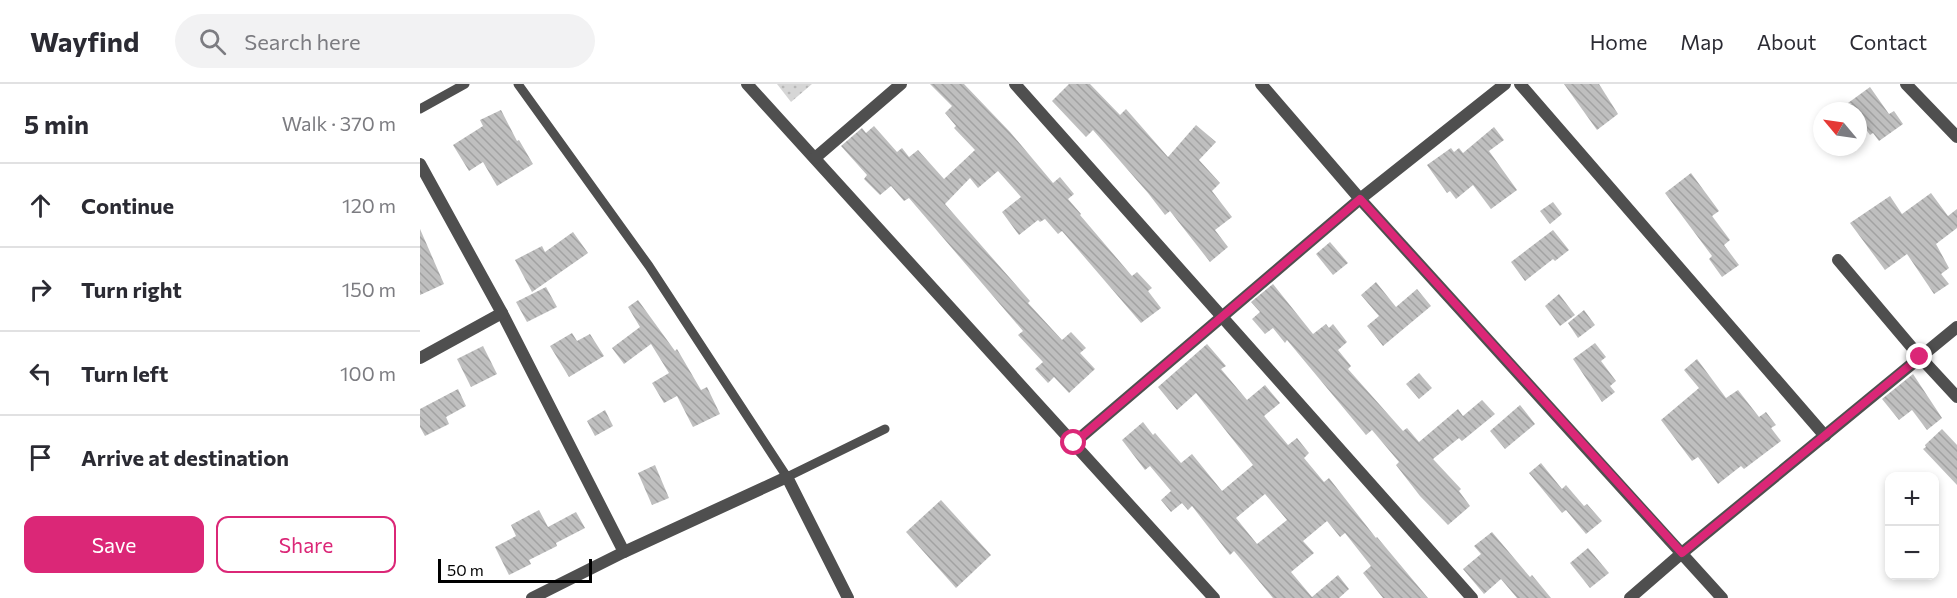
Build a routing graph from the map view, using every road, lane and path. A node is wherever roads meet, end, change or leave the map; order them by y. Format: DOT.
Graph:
graph roads {
  1 [pos="465,84"];
  2 [pos="518,84"];
  3 [pos="747,84"];
  4 [pos="901,84"];
  5 [pos="1015,84"];
  6 [pos="1261,84"];
  7 [pos="1505,84"];
  8 [pos="1520,84"];
  9 [pos="1906,84"];
  10 [pos="420,109"];
  11 [pos="1957,137"];
  12 [pos="815,158"];
  13 [pos="420,164"];
  14 [pos="1360,199"];
  15 [pos="1838,260"];
  16 [pos="502,313"];
  17 [pos="1221,317"];
  18 [pos="1957,327"];
  19 [pos="1920,357"];
  20 [pos="420,358"];
  21 [pos="1957,397"];
  22 [pos="885,429"];
  23 [pos="1825,436"];
  24 [pos="1074,443"];
  25 [pos="787,477"];
  26 [pos="624,552"];
  27 [pos="1682,553"];
  28 [pos="532,598"];
  29 [pos="848,598"];
  30 [pos="1214,598"];
  31 [pos="1472,598"];
  32 [pos="1630,598"];
  33 [pos="1722,598"];
  1 -- 10 [label="lane"];
  2 -- 25 [label="lane"];
  3 -- 12 [label="street"];
  4 -- 12 [label="street"];
  5 -- 17 [label="street"];
  6 -- 14 [label="street"];
  7 -- 14 [label="street"];
  8 -- 23 [label="street"];
  9 -- 11 [label="street"];
  12 -- 24 [label="street"];
  13 -- 16 [label="street"];
  14 -- 17 [label="street"];
  14 -- 27 [label="street"];
  15 -- 19 [label="street"];
  16 -- 20 [label="street"];
  16 -- 26 [label="street"];
  17 -- 24 [label="street"];
  17 -- 31 [label="street"];
  18 -- 19 [label="street"];
  19 -- 21 [label="street"];
  19 -- 23 [label="street"];
  22 -- 25 [label="lane"];
  23 -- 27 [label="street"];
  24 -- 30 [label="street"];
  25 -- 26 [label="street"];
  25 -- 29 [label="street"];
  26 -- 28 [label="street"];
  27 -- 32 [label="street"];
  27 -- 33 [label="street"];
}
